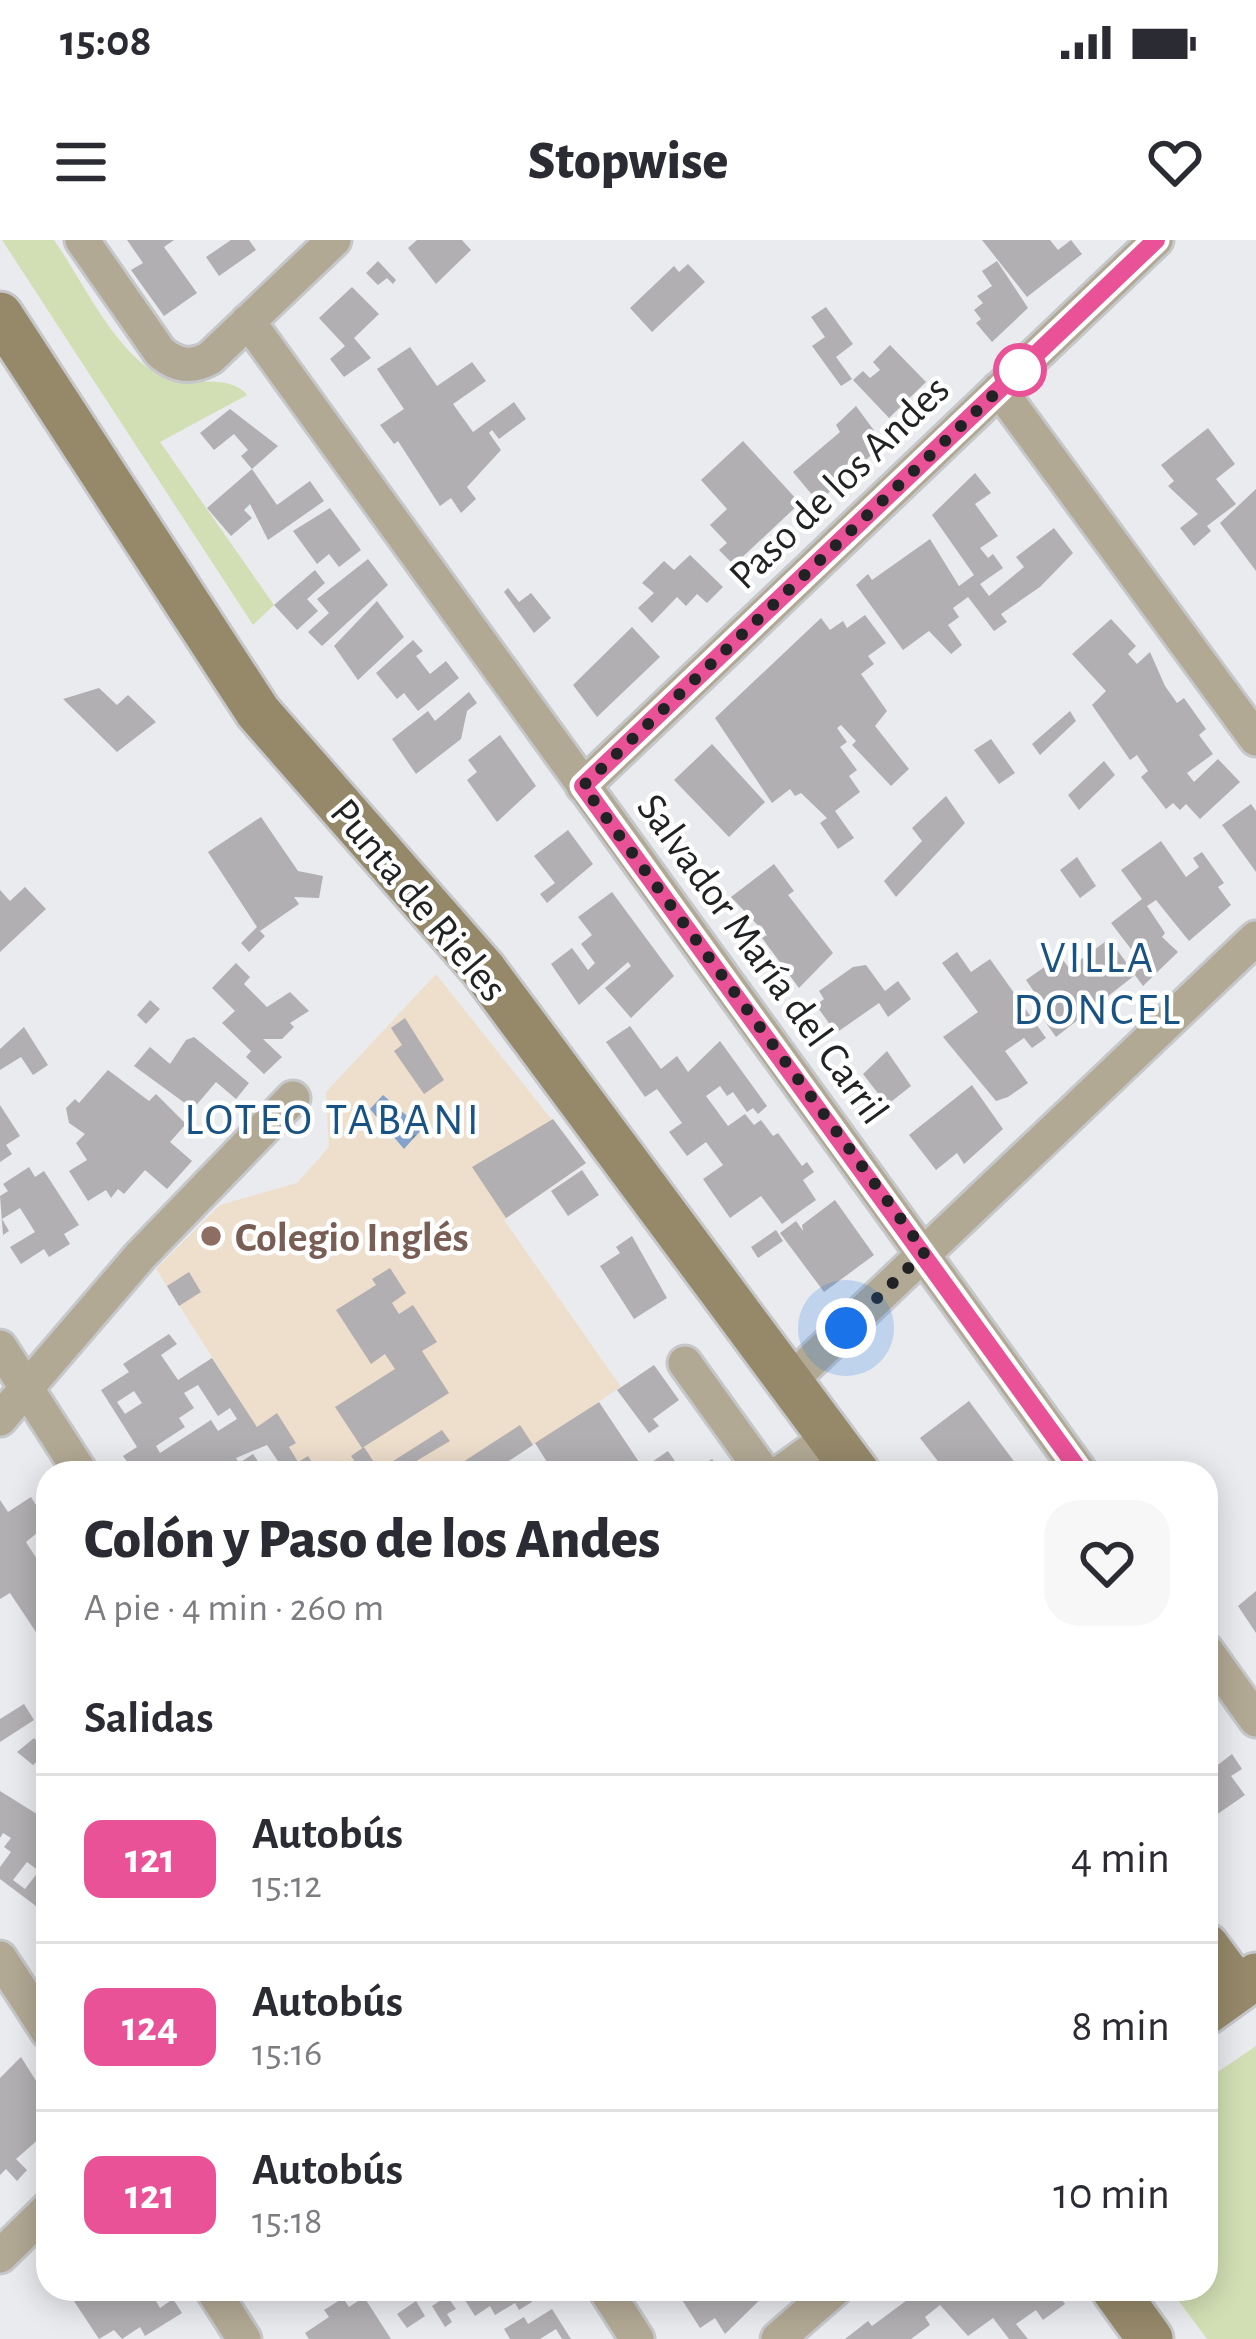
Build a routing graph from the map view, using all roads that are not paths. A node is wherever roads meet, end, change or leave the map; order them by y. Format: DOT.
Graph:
graph roads {
  1 [pos="82,240"];
  2 [pos="334,240"];
  3 [pos="1156,240"];
  4 [pos="0,315"];
  5 [pos="248,321"];
  6 [pos="999,389"];
  7 [pos="1256,739"];
  8 [pos="583,786"];
  9 [pos="1256,938"];
  10 [pos="292,1098"];
  11 [pos="925,1252"];
  12 [pos="0,1347"];
  13 [pos="685,1363"];
  14 [pos="789,1382"];
  15 [pos="26,1388"];
  16 [pos="0,1419"];
  17 [pos="73,1461"];
  18 [pos="755,1461"];
  19 [pos="844,1461"];
  20 [pos="1073,1461"];
  21 [pos="1218,1667"];
  22 [pos="1256,1720"];
  23 [pos="0,1958"];
  24 [pos="36,2014"];
  25 [pos="36,2222"];
  26 [pos="0,2257"];
  27 [pos="220,2301"];
  28 [pos="613,2301"];
  29 [pos="821,2301"];
  30 [pos="1123,2301"];
  31 [pos="244,2339"];
  32 [pos="637,2339"];
  33 [pos="778,2339"];
  34 [pos="1150,2339"];
  1 -- 5 [label="street"];
  2 -- 5 [label="street"];
  3 -- 6 [label="street, Paso de los Andes"];
  4 -- 14 [label="street, Punta de Rieles"];
  5 -- 8 [label="street, Salvador María del Carril"];
  6 -- 7 [label="street"];
  6 -- 8 [label="street, Paso de los Andes"];
  8 -- 11 [label="street, Salvador María del Carril"];
  9 -- 11 [label="street"];
  10 -- 15 [label="street"];
  11 -- 14 [label="street"];
  11 -- 20 [label="street, Salvador María del Carril"];
  12 -- 15 [label="street"];
  13 -- 18 [label="street"];
  14 -- 19 [label="street, Punta de Rieles"];
  15 -- 16 [label="street"];
  15 -- 17 [label="street"];
  21 -- 22 [label="street"];
  23 -- 24 [label="street"];
  25 -- 26 [label="street"];
  27 -- 31 [label="street"];
  28 -- 32 [label="street"];
  29 -- 33 [label="street"];
  30 -- 34 [label="street"];
}
